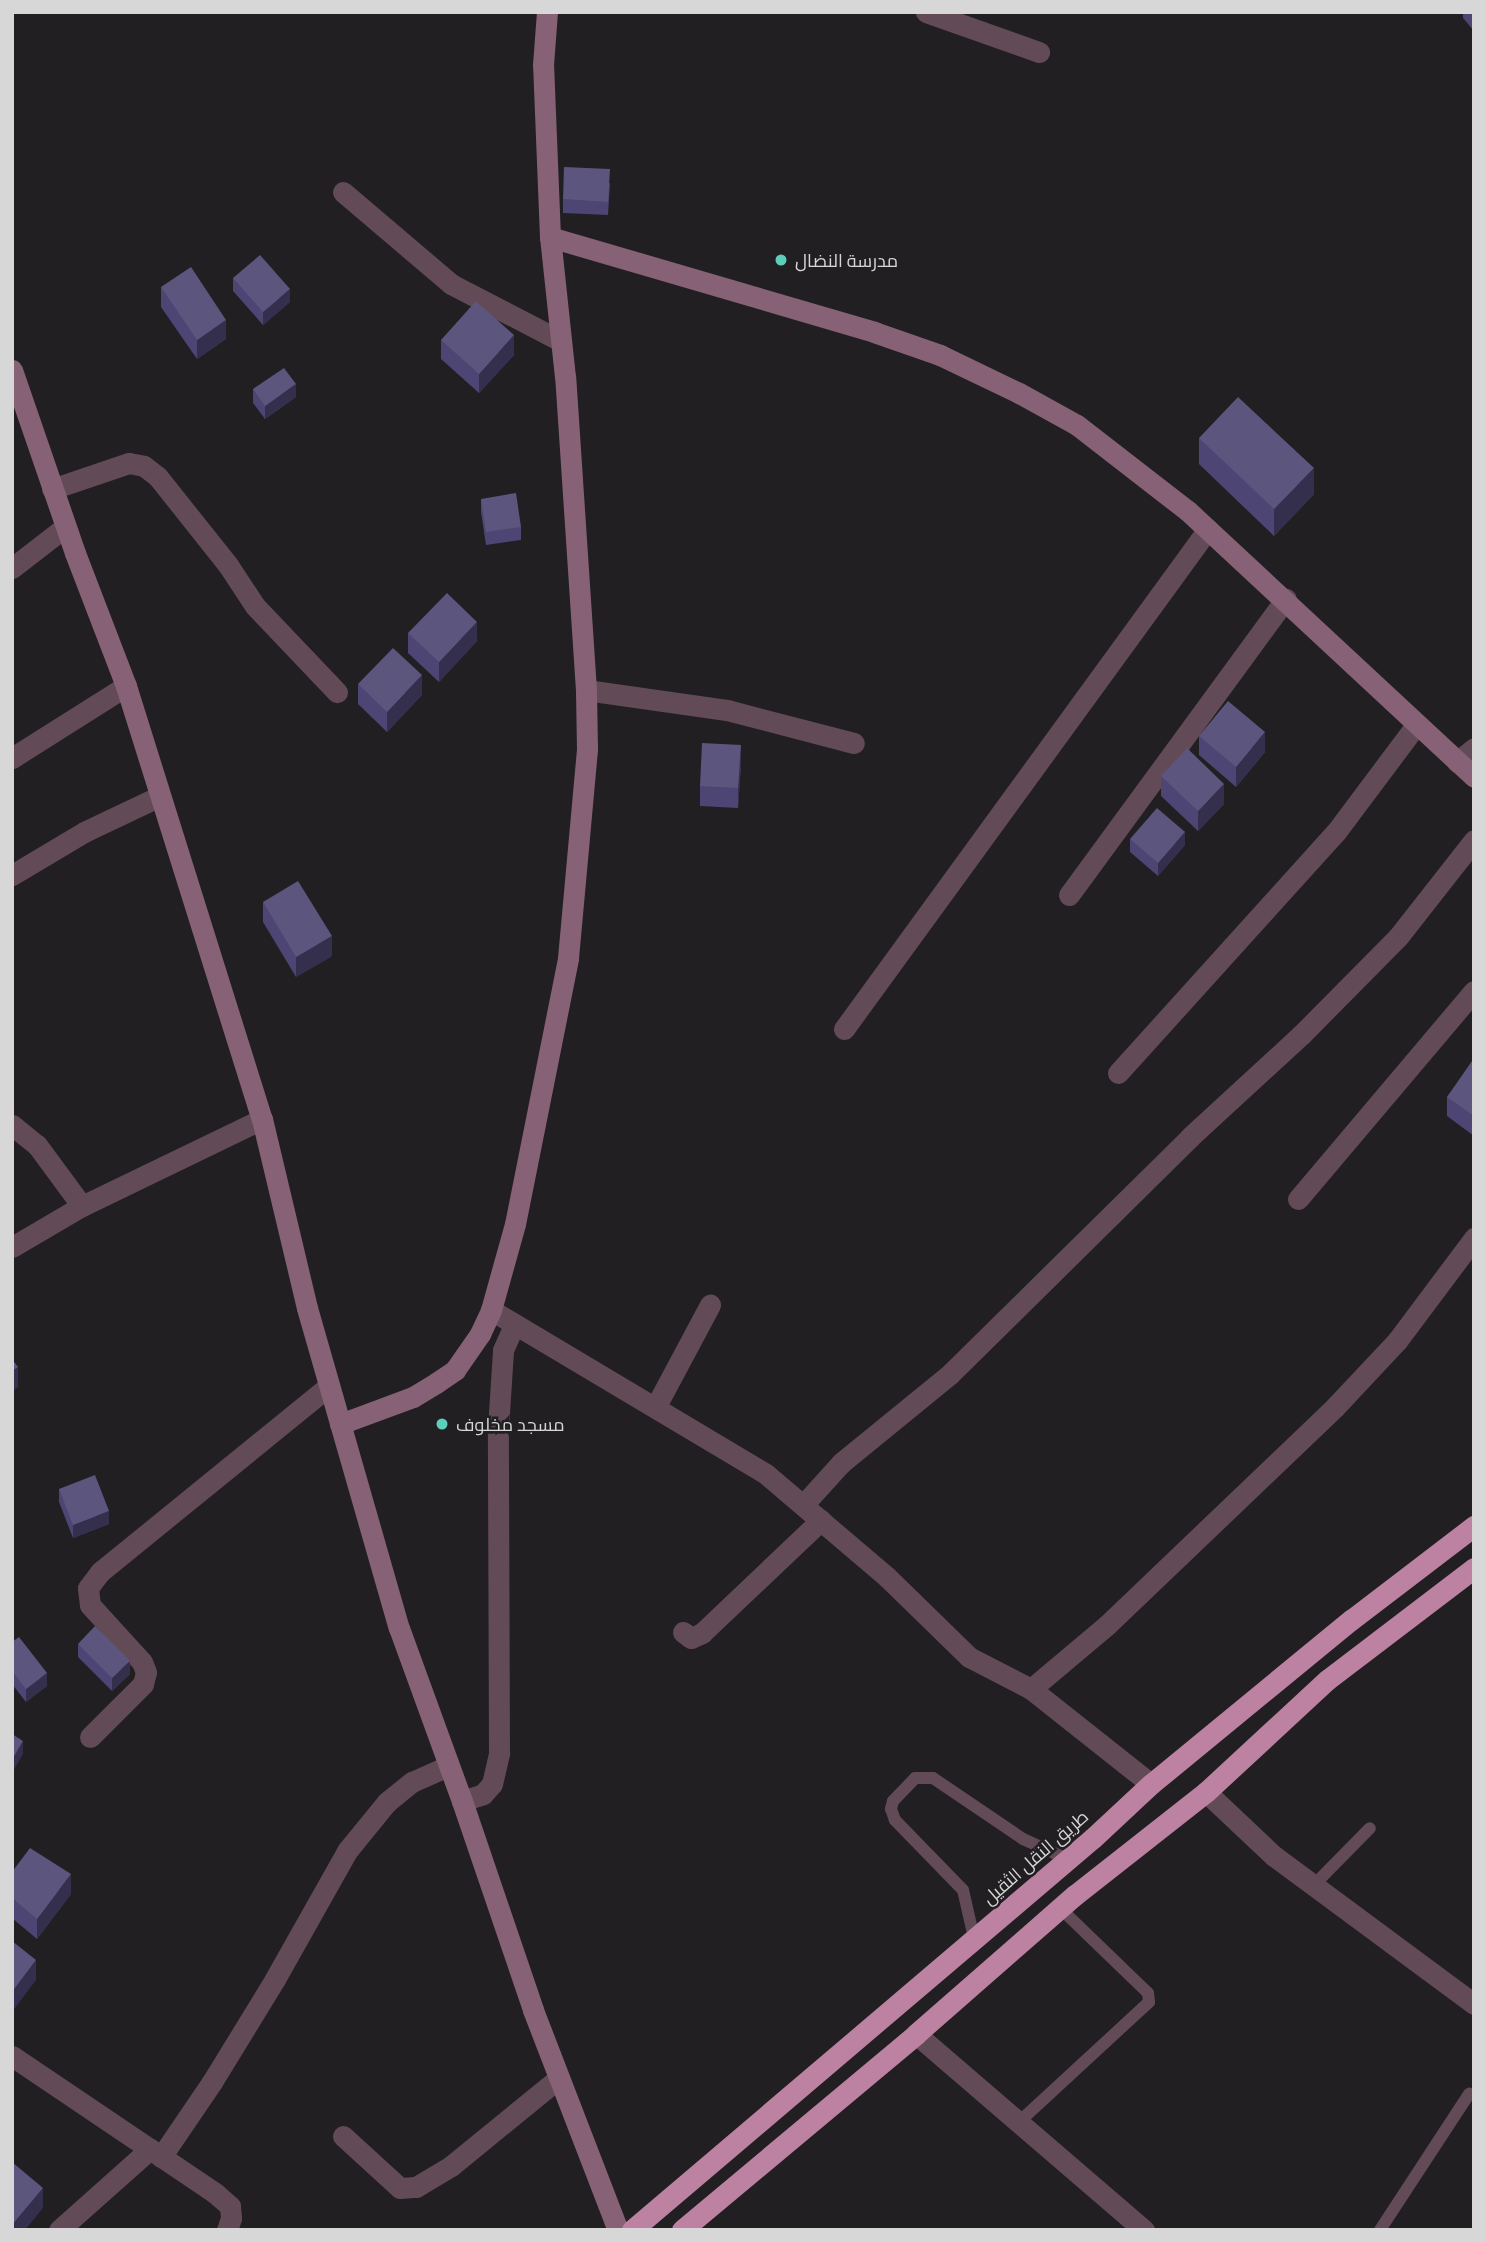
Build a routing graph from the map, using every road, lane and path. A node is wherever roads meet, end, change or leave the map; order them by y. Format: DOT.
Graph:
graph roads {
  1 [pos="547,12"];
  2 [pos="926,12"];
  3 [pos="1039,52"];
  4 [pos="344,192"];
  5 [pos="550,236"];
  6 [pos="561,341"];
  7 [pos="12,370"];
  8 [pos="17,400"];
  9 [pos="52,489"];
  10 [pos="65,527"];
  11 [pos="1208,529"];
  12 [pos="12,568"];
  13 [pos="1286,599"];
  14 [pos="126,686"];
  15 [pos="586,690"];
  16 [pos="337,692"];
  17 [pos="1416,725"];
  18 [pos="854,743"];
  19 [pos="1474,748"];
  20 [pos="12,758"];
  21 [pos="1457,762"];
  22 [pos="1474,777"];
  23 [pos="160,796"];
  24 [pos="1474,840"];
  25 [pos="12,875"];
  26 [pos="1069,895"];
  27 [pos="1474,991"];
  28 [pos="844,1029"];
  29 [pos="1118,1073"];
  30 [pos="262,1119"];
  31 [pos="12,1125"];
  32 [pos="1298,1199"];
  33 [pos="82,1206"];
  34 [pos="1474,1238"];
  35 [pos="12,1247"];
  36 [pos="710,1305"];
  37 [pos="491,1310"];
  38 [pos="514,1325"];
  39 [pos="330,1386"];
  40 [pos="656,1406"];
  41 [pos="340,1424"];
  42 [pos="804,1504"];
  43 [pos="821,1520"];
  44 [pos="1474,1526"];
  45 [pos="1474,1568"];
  46 [pos="683,1632"];
  47 [pos="1031,1689"];
  48 [pos="90,1737"];
  49 [pos="448,1766"];
  50 [pos="1151,1784"];
  51 [pos="1206,1792"];
  52 [pos="462,1801"];
  53 [pos="1370,1828"];
  54 [pos="1067,1859"];
  55 [pos="1313,1886"];
  56 [pos="1060,1908"];
  57 [pos="974,1938"];
  58 [pos="1474,2004"];
  59 [pos="916,2034"];
  60 [pos="12,2056"];
  61 [pos="559,2078"];
  62 [pos="1469,2094"];
  63 [pos="1019,2122"];
  64 [pos="343,2136"];
  65 [pos="155,2153"];
  66 [pos="59,2230"];
  67 [pos="227,2230"];
  68 [pos="618,2230"];
  69 [pos="632,2230"];
  70 [pos="682,2230"];
  71 [pos="1144,2230"];
  72 [pos="1380,2230"];
  1 -- 5 [label="street"];
  2 -- 3 [label="street"];
  4 -- 6 [label="street"];
  5 -- 6 [label="street"];
  5 -- 11 [label="street"];
  6 -- 15 [label="street"];
  7 -- 8 [label="street"];
  8 -- 9 [label="street"];
  9 -- 10 [label="street"];
  9 -- 16 [label="street"];
  10 -- 12 [label="street"];
  10 -- 14 [label="street"];
  11 -- 13 [label="street"];
  11 -- 28 [label="street"];
  13 -- 17 [label="street"];
  13 -- 26 [label="street"];
  14 -- 20 [label="street"];
  14 -- 23 [label="street"];
  15 -- 18 [label="street"];
  15 -- 37 [label="street"];
  17 -- 21 [label="street"];
  17 -- 29 [label="street"];
  19 -- 21 [label="street"];
  21 -- 22 [label="street"];
  23 -- 25 [label="street"];
  23 -- 30 [label="street"];
  24 -- 42 [label="street"];
  27 -- 32 [label="street"];
  30 -- 33 [label="street"];
  30 -- 39 [label="street"];
  31 -- 33 [label="street"];
  33 -- 35 [label="street"];
  34 -- 47 [label="street"];
  36 -- 40 [label="street"];
  37 -- 38 [label="street"];
  37 -- 41 [label="street"];
  38 -- 40 [label="street"];
  38 -- 52 [label="street"];
  39 -- 41 [label="street"];
  39 -- 48 [label="street"];
  40 -- 42 [label="street"];
  41 -- 49 [label="street"];
  42 -- 43 [label="street"];
  43 -- 46 [label="street"];
  43 -- 47 [label="street"];
  44 -- 50 [label="highway, طريق النقل الثقيل"];
  45 -- 51 [label="highway"];
  47 -- 50 [label="street"];
  49 -- 52 [label="street"];
  49 -- 65 [label="street"];
  50 -- 54 [label="highway, طريق النقل الثقيل"];
  51 -- 55 [label="street"];
  51 -- 56 [label="highway"];
  52 -- 61 [label="street"];
  53 -- 55 [label="lane"];
  54 -- 57 [label="highway, طريق النقل الثقيل"];
  54 -- 57 [label="lane"];
  55 -- 58 [label="street"];
  56 -- 59 [label="highway"];
  56 -- 63 [label="lane"];
  57 -- 69 [label="highway, طريق النقل الثقيل"];
  59 -- 63 [label="street"];
  59 -- 70 [label="highway"];
  60 -- 65 [label="street"];
  61 -- 64 [label="street"];
  61 -- 68 [label="street"];
  62 -- 72 [label="lane"];
  63 -- 71 [label="street"];
  65 -- 66 [label="street"];
  65 -- 67 [label="street"];
}
